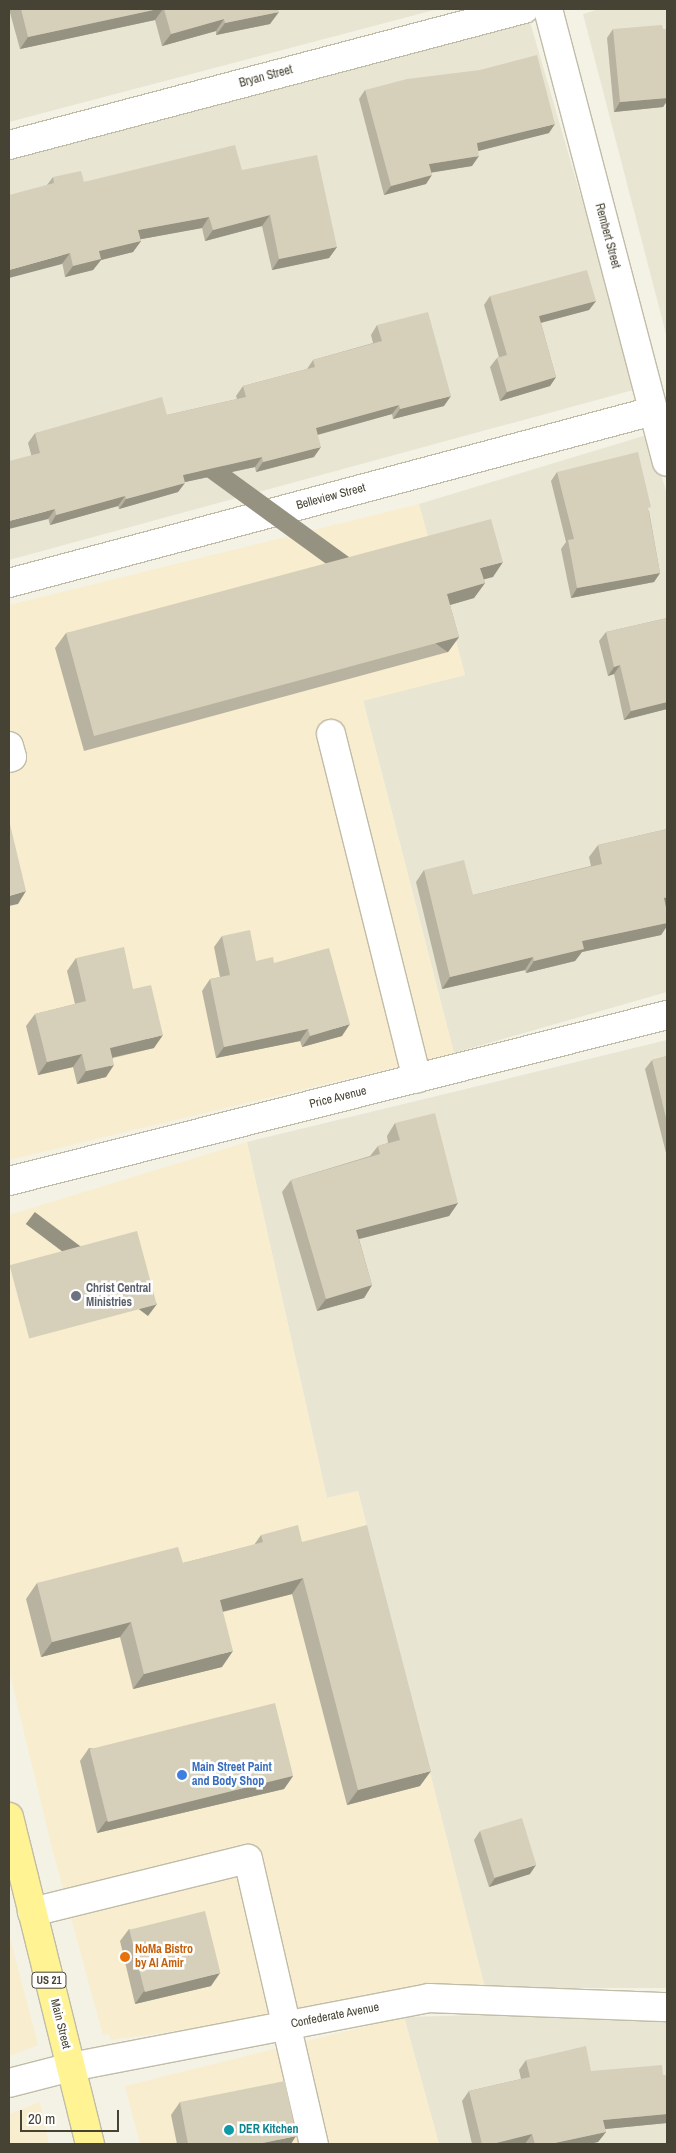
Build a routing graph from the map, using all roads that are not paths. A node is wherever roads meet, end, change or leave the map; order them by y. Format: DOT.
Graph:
graph roads {
  1 [pos="524,9"];
  2 [pos="548,9"];
  3 [pos="9,146"];
  4 [pos="653,411"];
  5 [pos="667,462"];
  6 [pos="9,583"];
  7 [pos="331,734"];
  8 [pos="667,1015"];
  9 [pos="417,1078"];
  10 [pos="9,1181"];
  11 [pos="9,1817"];
  12 [pos="32,1912"];
  13 [pos="667,2007"];
  14 [pos="288,2025"];
  15 [pos="71,2068"];
  16 [pos="9,2083"];
  17 [pos="90,2144"];
  18 [pos="314,2144"];
  1 -- 3 [label="street, Bryan Street"];
  2 -- 4 [label="street, Rembert Street"];
  4 -- 5 [label="street, Rembert Street"];
  4 -- 6 [label="street, Belleview Street"];
  7 -- 9 [label="street"];
  8 -- 9 [label="street, Price Avenue"];
  9 -- 10 [label="street, Price Avenue"];
  11 -- 12 [label="main road, Main Street / US 21"];
  12 -- 14 [label="street"];
  12 -- 15 [label="main road, Main Street / US 21"];
  13 -- 14 [label="street, Confederate Avenue"];
  14 -- 15 [label="street, Confederate Avenue"];
  14 -- 18 [label="street"];
  15 -- 16 [label="street, Confederate Avenue"];
  15 -- 17 [label="main road, Main Street / US 21"];
}
